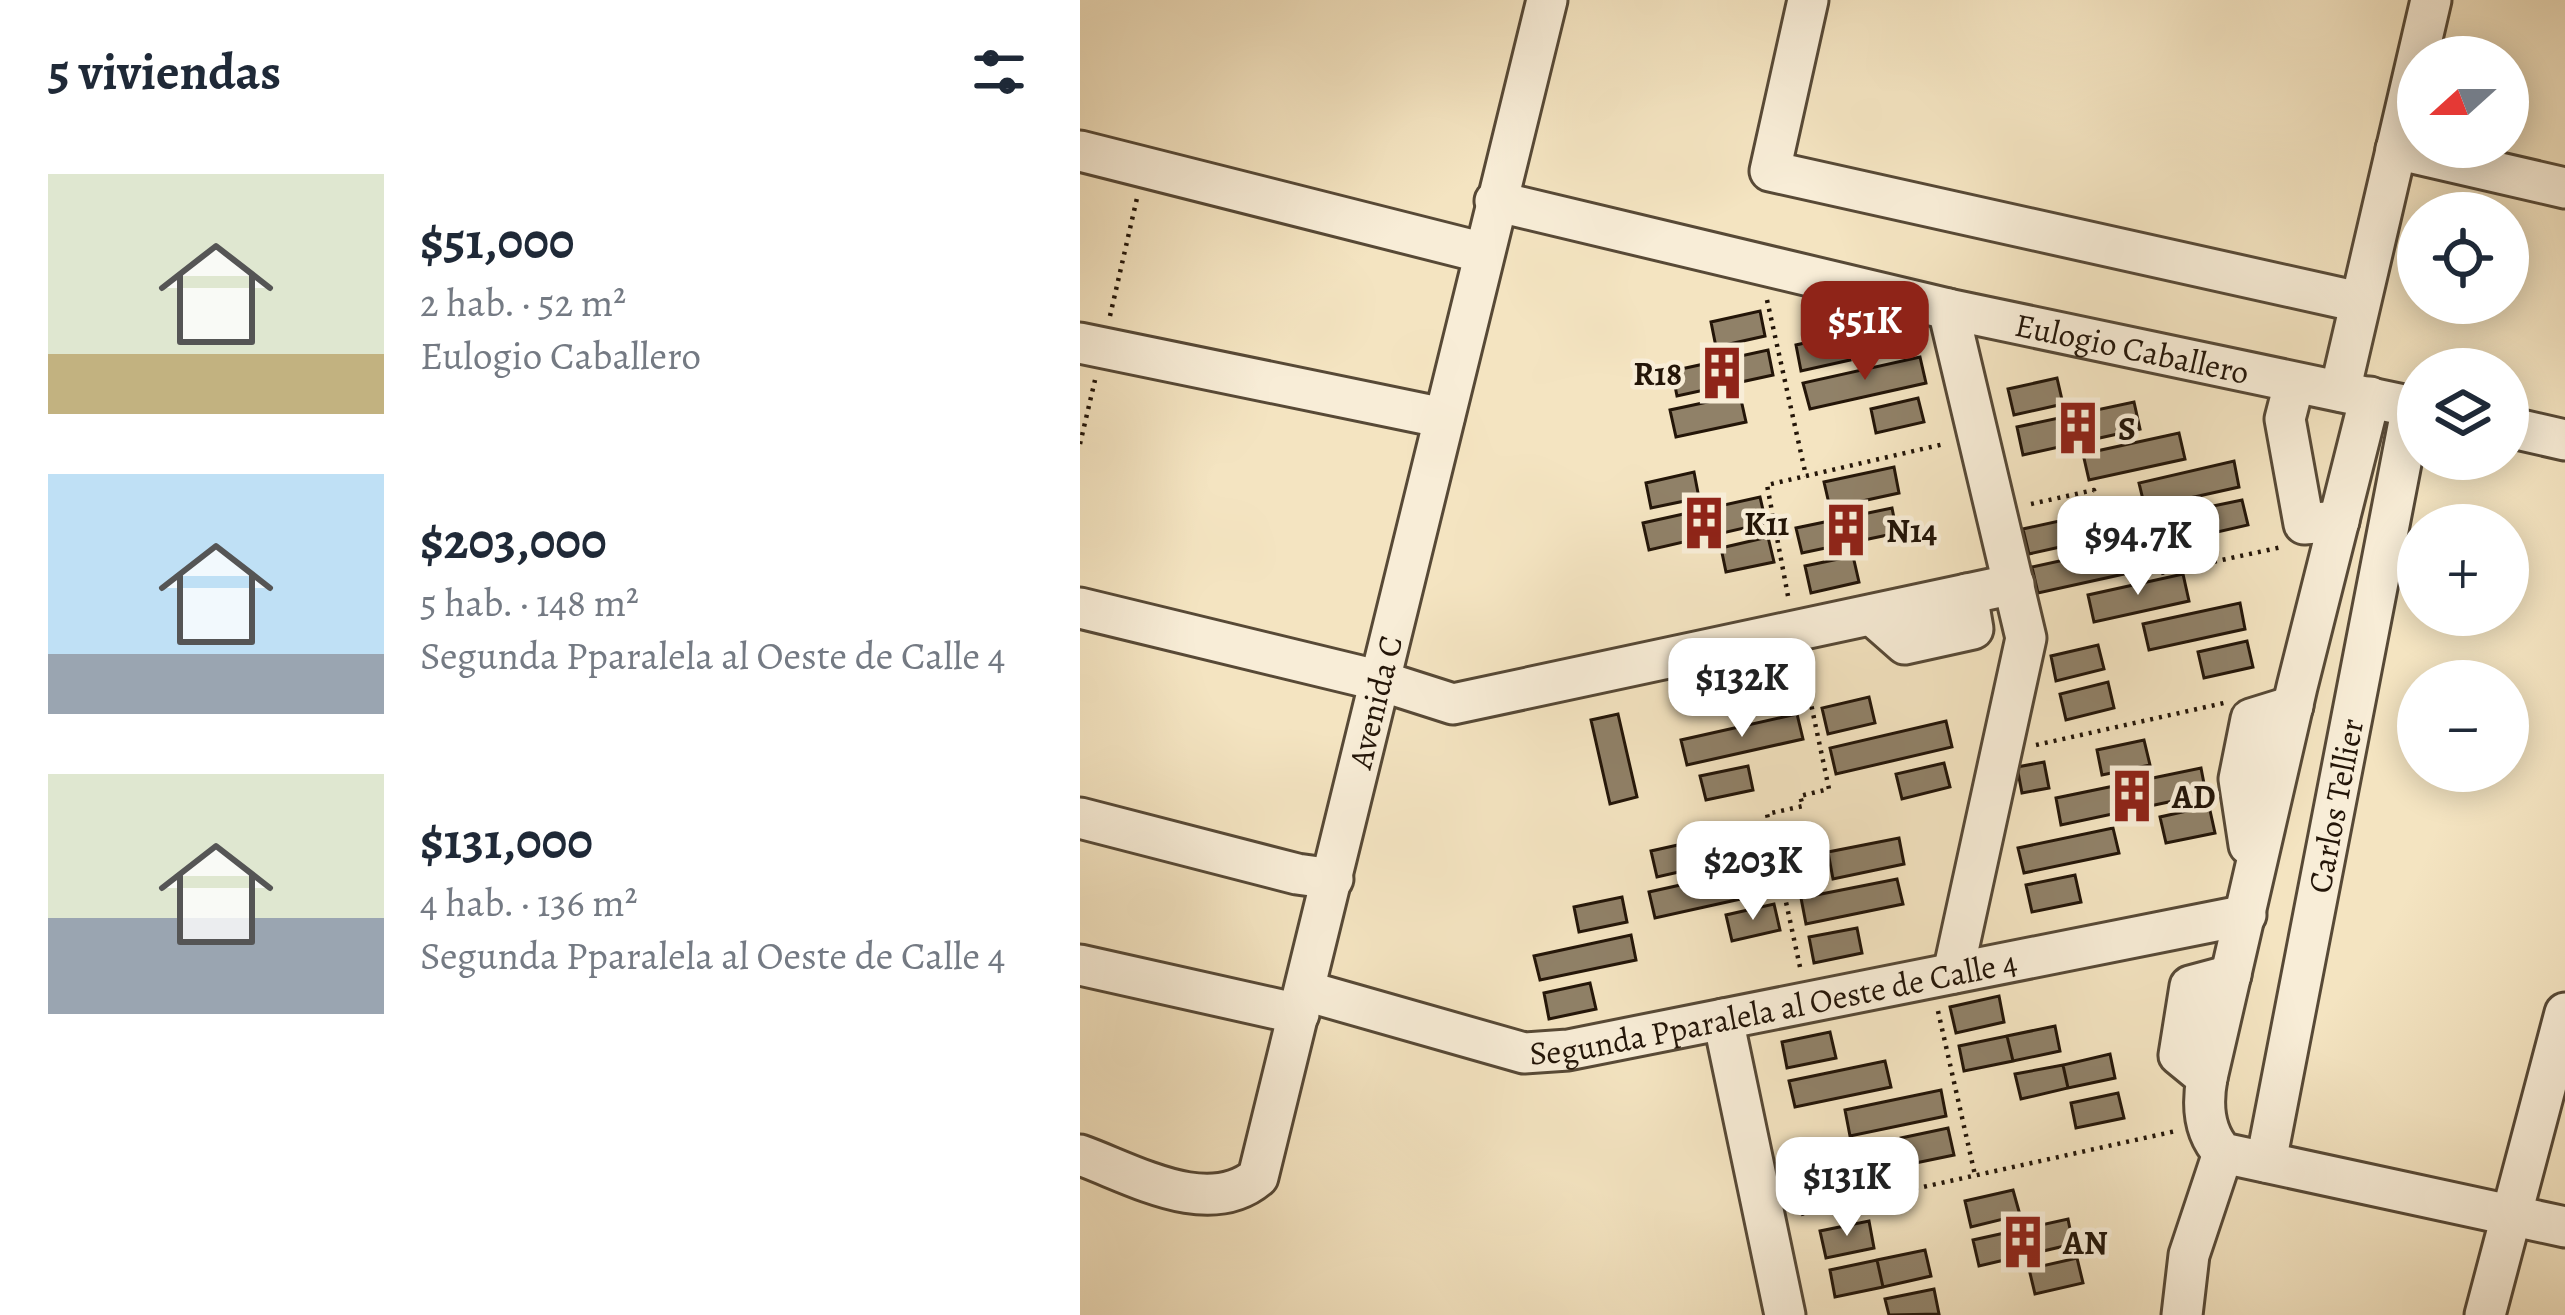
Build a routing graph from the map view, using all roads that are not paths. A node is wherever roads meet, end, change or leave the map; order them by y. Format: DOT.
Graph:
graph roads {
  1 [pos="1547,0"];
  2 [pos="1808,0"];
  3 [pos="2431,0"];
  4 [pos="2396,149"];
  5 [pos="1080,151"];
  6 [pos="2565,188"];
  7 [pos="1495,201"];
  8 [pos="1484,253"];
  9 [pos="2359,302"];
  10 [pos="1948,309"];
  11 [pos="1091,345"];
  12 [pos="2294,384"];
  13 [pos="2355,394"];
  14 [pos="2397,403"];
  15 [pos="1444,418"];
  16 [pos="2529,432"];
  17 [pos="2565,440"];
  18 [pos="2401,480"];
  19 [pos="2337,528"];
  20 [pos="2014,584"];
  21 [pos="1080,608"];
  22 [pos="1381,681"];
  23 [pos="1080,818"];
  24 [pos="1333,879"];
  25 [pos="2246,915"];
  26 [pos="1080,965"];
  27 [pos="1942,975"];
  28 [pos="1303,1003"];
  29 [pos="2565,1013"];
  30 [pos="1723,1019"];
  31 [pos="2215,1139"];
  32 [pos="1080,1155"];
  33 [pos="2266,1162"];
  34 [pos="2513,1214"];
  35 [pos="2565,1226"];
  36 [pos="1784,1315"];
  37 [pos="2182,1315"];
  38 [pos="2485,1315"];
  1 -- 7 [label="street, Avenida C"];
  2 -- 9 [label="street"];
  3 -- 4 [label="street, Carlos Tellier"];
  4 -- 6 [label="street"];
  4 -- 9 [label="street, Carlos Tellier"];
  5 -- 8 [label="street"];
  7 -- 8 [label="street, Avenida C"];
  7 -- 10 [label="street, Eulogio Caballero"];
  8 -- 15 [label="street, Avenida C"];
  9 -- 13 [label="street, Carlos Tellier"];
  10 -- 12 [label="street, Eulogio Caballero"];
  10 -- 20 [label="street"];
  11 -- 15 [label="street"];
  12 -- 13 [label="street, Eulogio Caballero"];
  12 -- 19 [label="street"];
  13 -- 14 [label="street, Eulogio Caballero"];
  13 -- 19 [label="street, Carlos Tellier"];
  15 -- 22 [label="street, Avenida C"];
  16 -- 17 [label="street"];
  18 -- 33 [label="street, Carlos Tellier"];
  19 -- 25 [label="street, Carlos Tellier"];
  20 -- 22 [label="street"];
  20 -- 27 [label="street"];
  21 -- 22 [label="street"];
  22 -- 24 [label="street, Avenida C"];
  23 -- 24 [label="street"];
  24 -- 28 [label="street, Avenida C"];
  25 -- 27 [label="street, Segunda Pparalela al Oeste de Calle 4"];
  25 -- 31 [label="street, Carlos Tellier"];
  26 -- 28 [label="street, Segunda Pparalela al Oeste de Calle 4"];
  27 -- 30 [label="street, Segunda Pparalela al Oeste de Calle 4"];
  28 -- 30 [label="street, Segunda Pparalela al Oeste de Calle 4"];
  28 -- 32 [label="street, Avenida C"];
  29 -- 34 [label="street"];
  30 -- 36 [label="street"];
  31 -- 33 [label="street"];
  31 -- 37 [label="street, Carlos Tellier"];
  33 -- 34 [label="street"];
  34 -- 35 [label="street"];
  34 -- 38 [label="street"];
}
